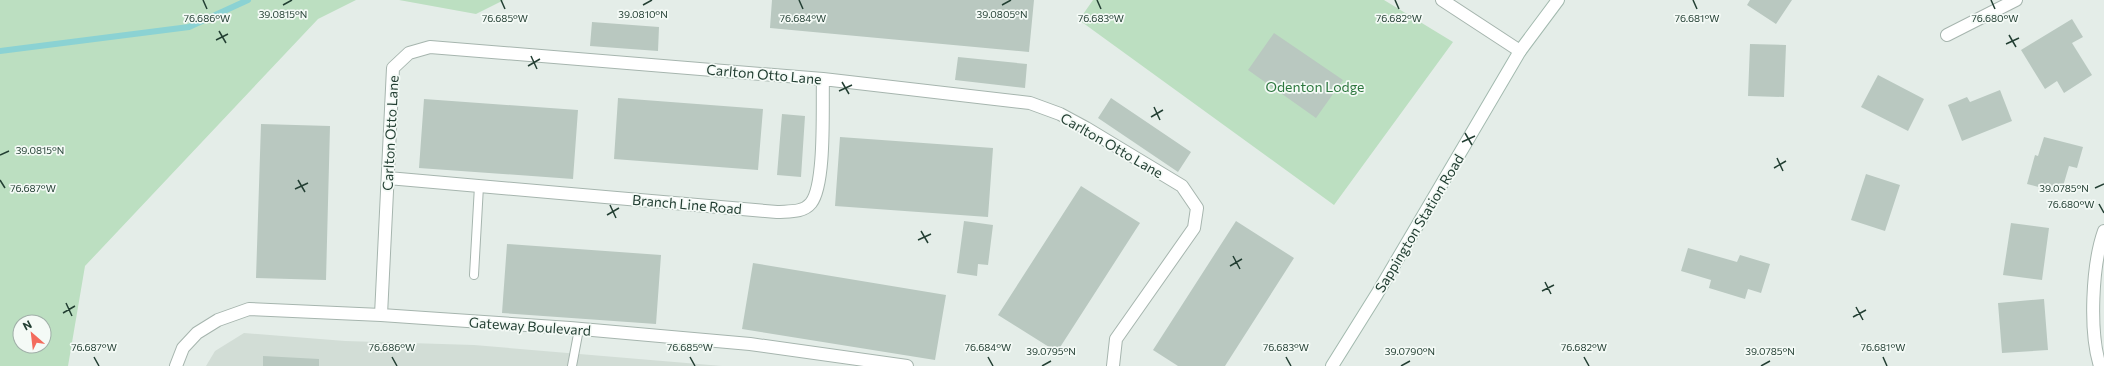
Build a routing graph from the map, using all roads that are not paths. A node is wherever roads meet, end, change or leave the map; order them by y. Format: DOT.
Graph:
graph roads {
  1 [pos="1442,0"];
  2 [pos="1558,0"];
  3 [pos="2016,0"];
  4 [pos="1947,35"];
  5 [pos="1520,51"];
  6 [pos="823,79"];
  7 [pos="388,178"];
  8 [pos="479,186"];
  9 [pos="2104,231"];
  10 [pos="474,275"];
  11 [pos="381,315"];
  12 [pos="579,329"];
  13 [pos="176,366"];
  14 [pos="572,366"];
  15 [pos="907,366"];
  16 [pos="1113,366"];
  17 [pos="1332,366"];
  18 [pos="2100,366"];
  1 -- 5 [label="street"];
  2 -- 5 [label="street, Sappington Station Road"];
  3 -- 4 [label="street"];
  5 -- 17 [label="street, Sappington Station Road"];
  6 -- 7 [label="street, Carlton Otto Lane"];
  6 -- 8 [label="street, Branch Line Road"];
  6 -- 16 [label="street, Carlton Otto Lane"];
  7 -- 8 [label="street, Branch Line Road"];
  7 -- 11 [label="street, Carlton Otto Lane"];
  8 -- 10 [label="lane"];
  9 -- 18 [label="street"];
  11 -- 12 [label="street, Gateway Boulevard"];
  11 -- 13 [label="street, Gateway Boulevard"];
  12 -- 14 [label="lane"];
  12 -- 15 [label="street, Gateway Boulevard"];
}
